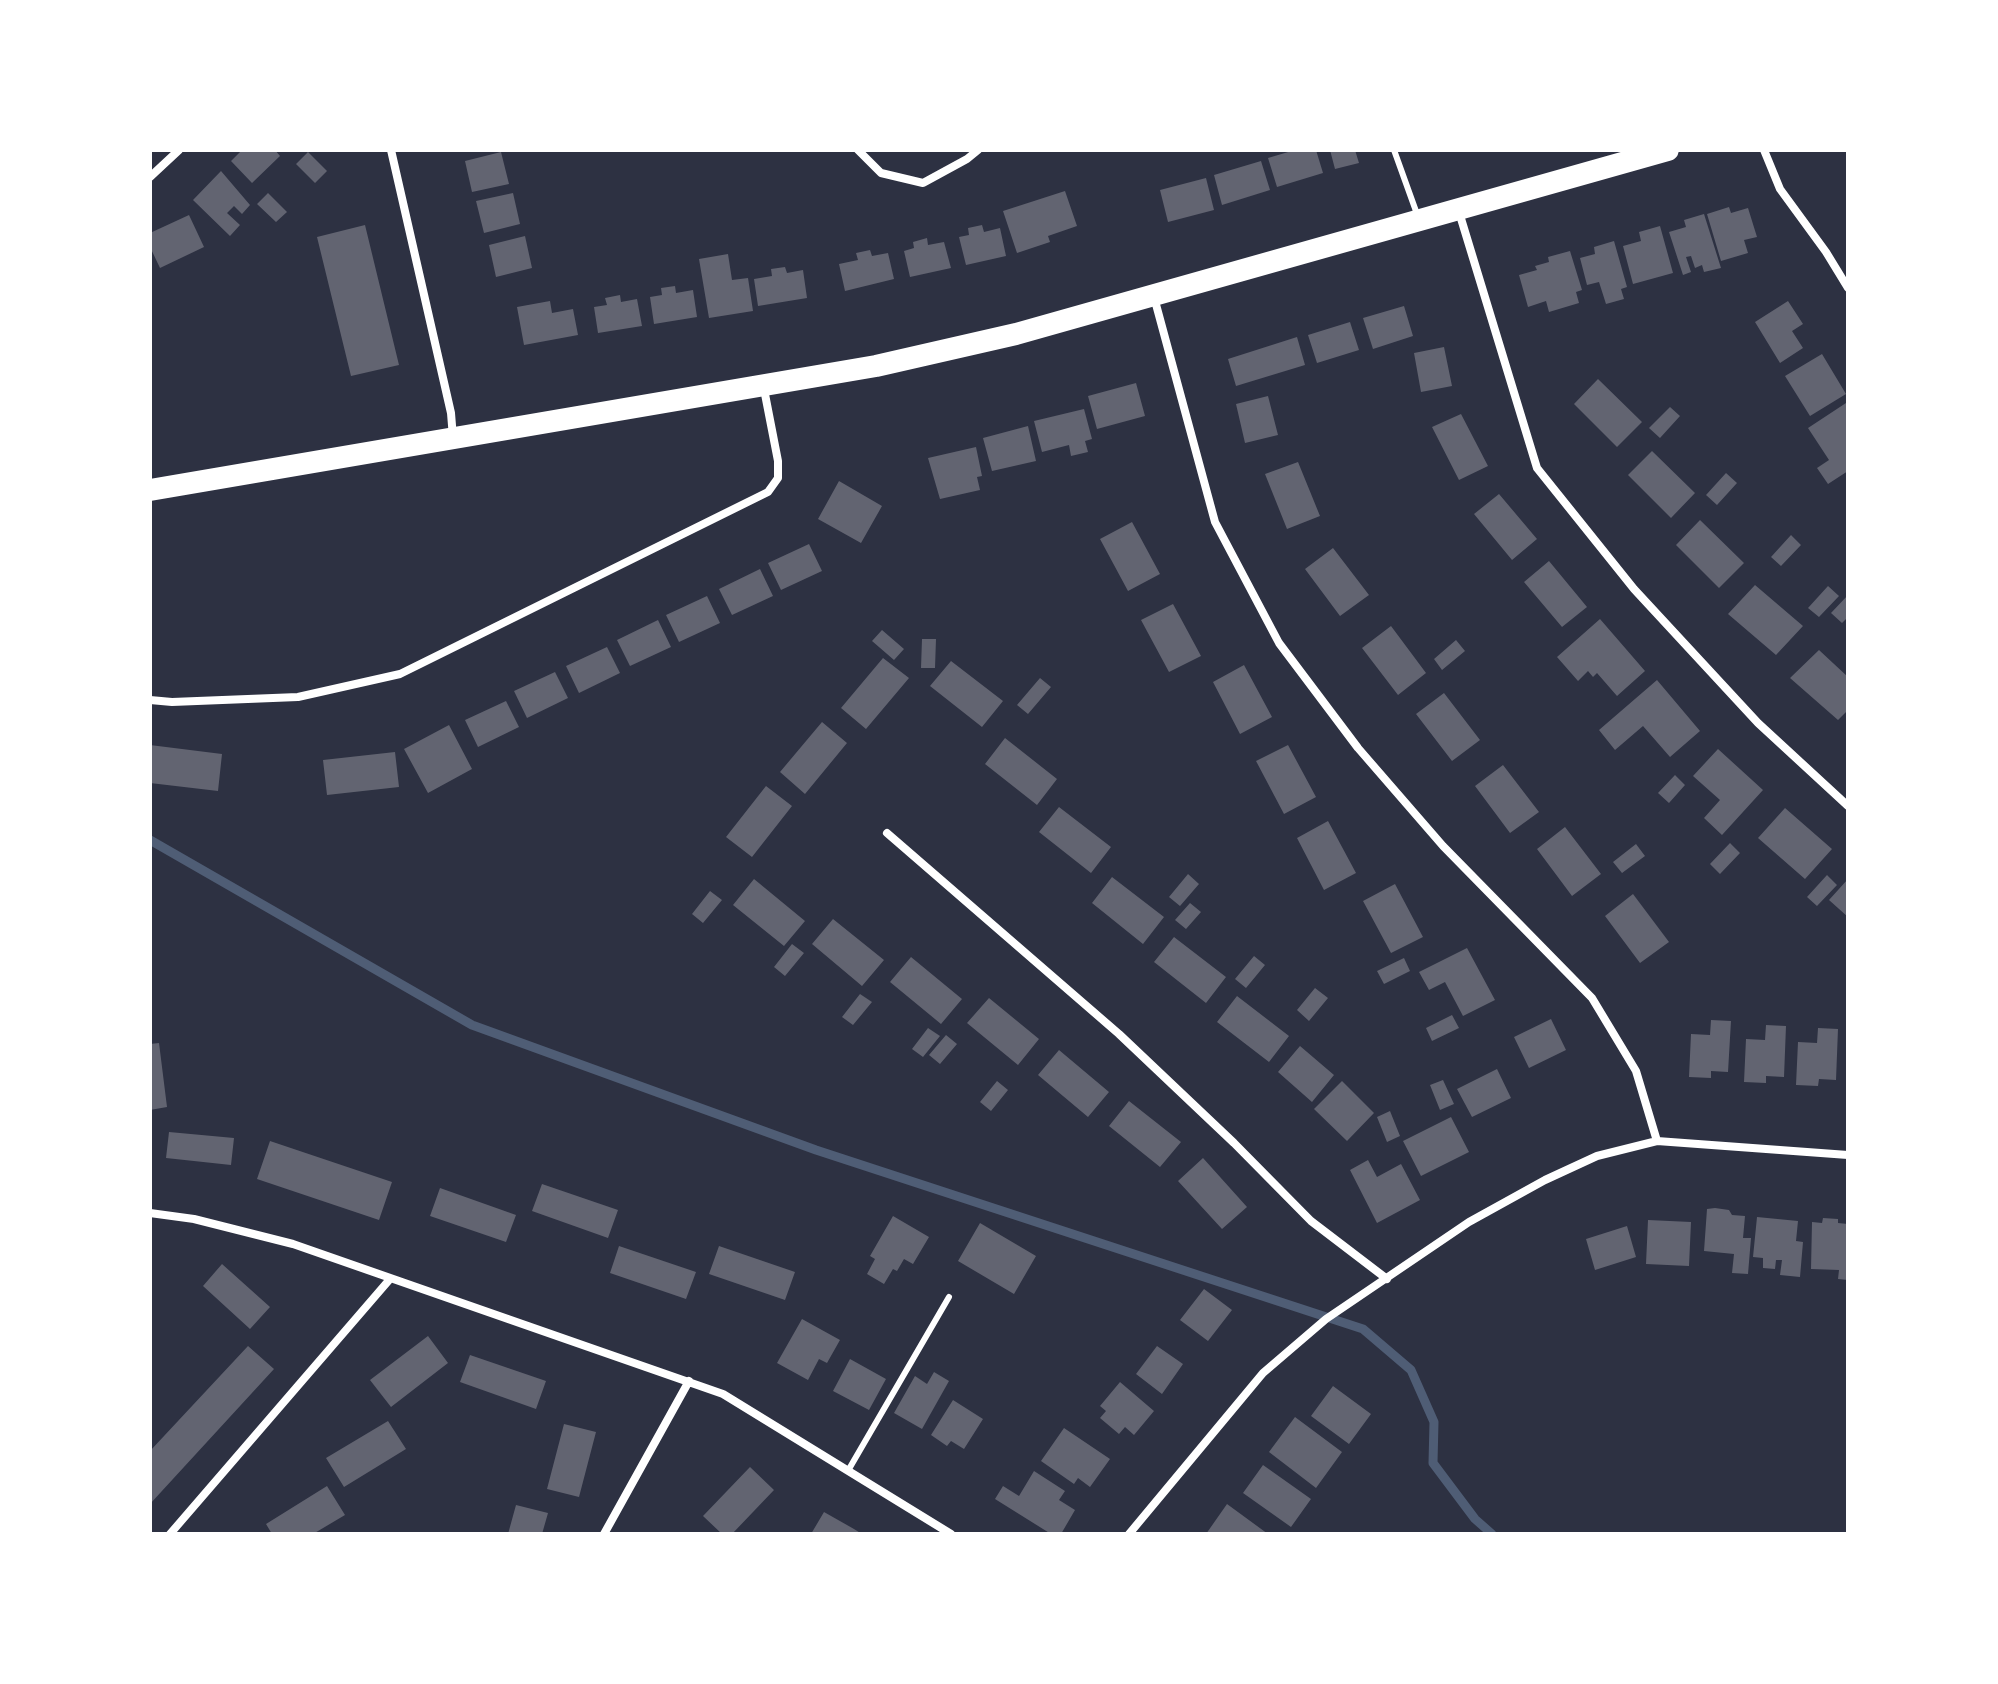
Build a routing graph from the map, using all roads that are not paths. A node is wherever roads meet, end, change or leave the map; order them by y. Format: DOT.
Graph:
graph roads {
  1 [pos="179,150"];
  2 [pos="391,150"];
  3 [pos="858,150"];
  4 [pos="978,150"];
  5 [pos="1394,150"];
  6 [pos="1668,150"];
  7 [pos="1764,150"];
  8 [pos="150,177"];
  9 [pos="1459,211"];
  10 [pos="1420,221"];
  11 [pos="1848,288"];
  12 [pos="1154,297"];
  13 [pos="763,385"];
  14 [pos="453,439"];
  15 [pos="150,490"];
  16 [pos="150,700"];
  17 [pos="1848,806"];
  18 [pos="887,833"];
  19 [pos="1657,1141"];
  20 [pos="1848,1155"];
  21 [pos="150,1213"];
  22 [pos="390,1279"];
  23 [pos="1387,1279"];
  24 [pos="949,1297"];
  25 [pos="689,1381"];
  26 [pos="849,1469"];
  27 [pos="170,1534"];
  28 [pos="604,1534"];
  29 [pos="951,1534"];
  30 [pos="1129,1534"];
  1 -- 8 [label="street"];
  2 -- 14 [label="street"];
  3 -- 4 [label="street"];
  5 -- 10 [label="lane"];
  6 -- 9 [label="highway"];
  7 -- 11 [label="street"];
  9 -- 10 [label="highway"];
  9 -- 17 [label="street"];
  10 -- 12 [label="highway"];
  12 -- 13 [label="highway"];
  12 -- 19 [label="street"];
  13 -- 14 [label="highway"];
  13 -- 16 [label="street"];
  14 -- 15 [label="highway"];
  18 -- 23 [label="street"];
  19 -- 20 [label="street"];
  19 -- 23 [label="street"];
  21 -- 22 [label="street"];
  22 -- 25 [label="street"];
  22 -- 27 [label="street"];
  23 -- 30 [label="street"];
  24 -- 26 [label="lane"];
  25 -- 26 [label="street"];
  25 -- 28 [label="street"];
  26 -- 29 [label="street"];
}
